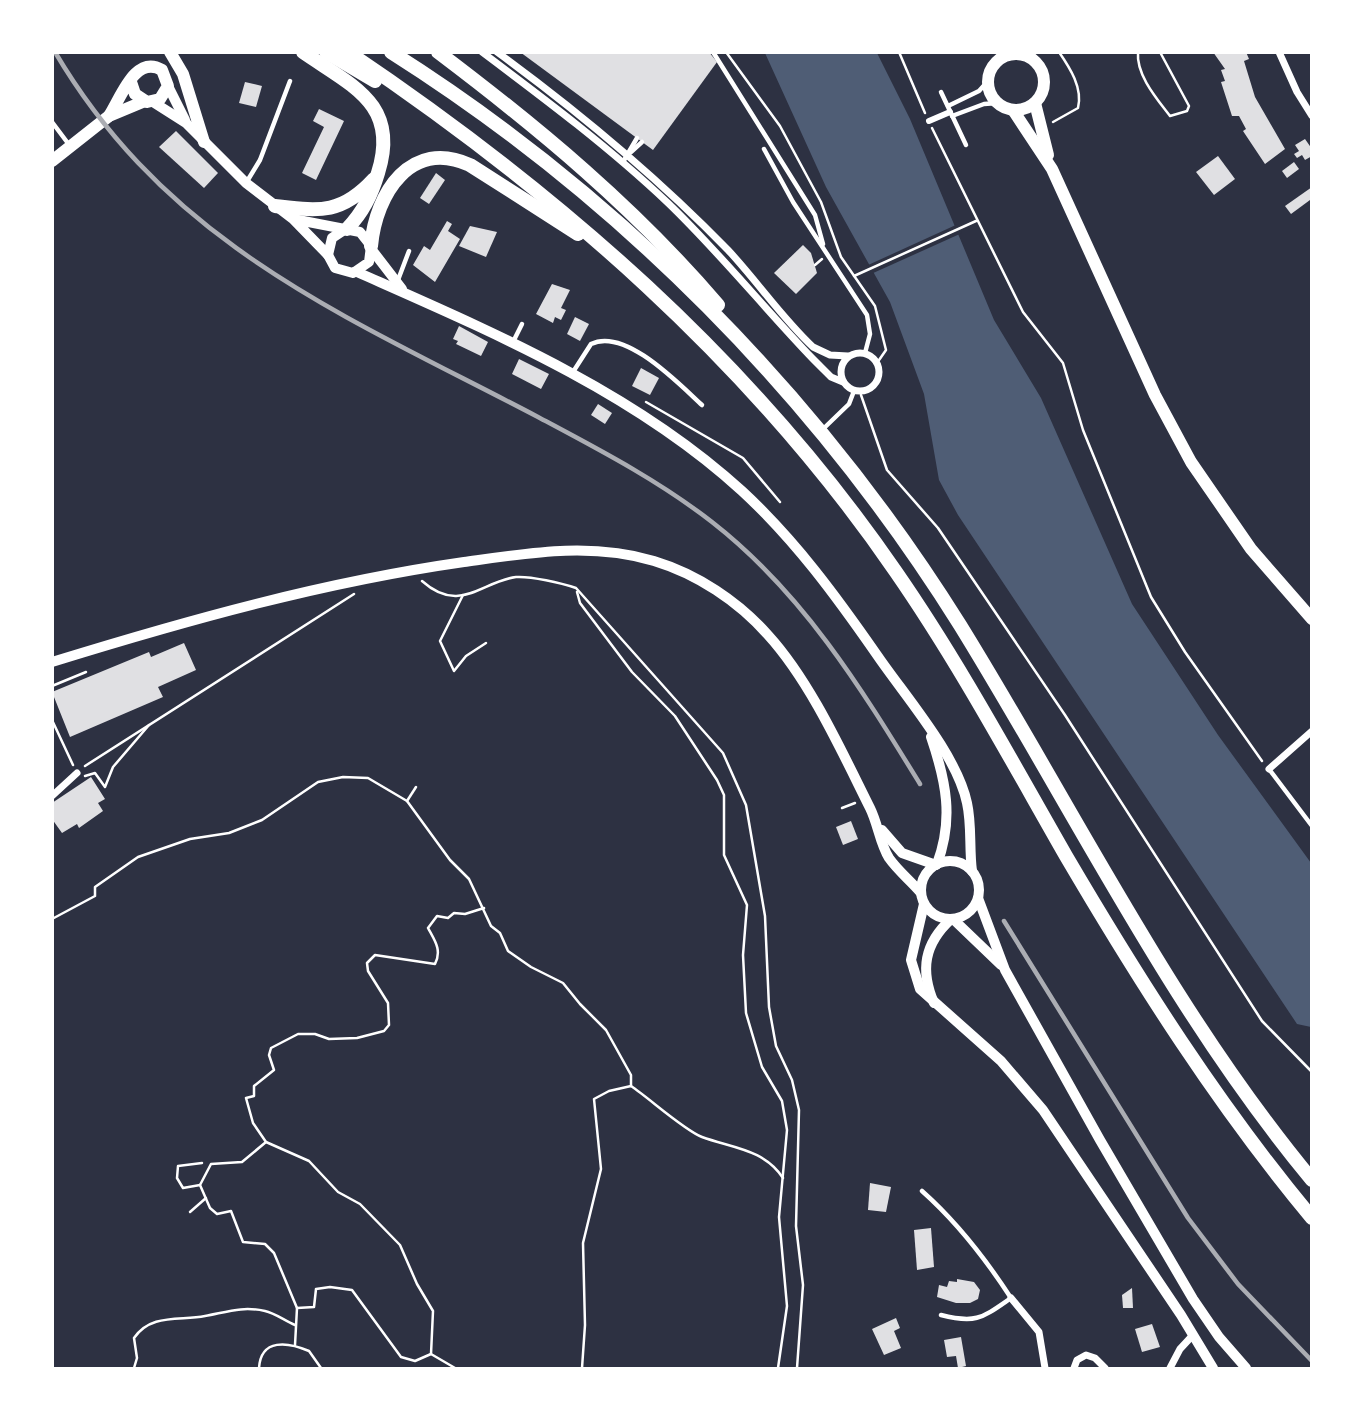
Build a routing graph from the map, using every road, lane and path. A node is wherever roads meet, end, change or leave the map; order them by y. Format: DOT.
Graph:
graph roads {
  1 [pos="139,52"];
  2 [pos="152,52"];
  3 [pos="170,52"];
  4 [pos="303,52"];
  5 [pos="326,52"];
  6 [pos="348,52"];
  7 [pos="391,52"];
  8 [pos="439,52"];
  9 [pos="482,52"];
  10 [pos="496,52"];
  11 [pos="713,52"];
  12 [pos="899,52"];
  13 [pos="990,52"];
  14 [pos="1059,52"];
  15 [pos="1138,52"];
  16 [pos="1160,52"];
  17 [pos="1279,52"];
  18 [pos="1016,54"];
  19 [pos="159,68"];
  20 [pos="138,69"];
  21 [pos="990,75"];
  22 [pos="290,81"];
  23 [pos="131,82"];
  24 [pos="168,86"];
  25 [pos="941,92"];
  26 [pos="149,102"];
  27 [pos="998,103"];
  28 [pos="1035,103"];
  29 [pos="1013,110"];
  30 [pos="950,111"];
  31 [pos="109,116"];
  32 [pos="1311,116"];
  33 [pos="929,121"];
  34 [pos="52,122"];
  35 [pos="446,122"];
  36 [pos="186,123"];
  37 [pos="1040,126"];
  38 [pos="637,138"];
  39 [pos="204,142"];
  40 [pos="642,142"];
  41 [pos="966,145"];
  42 [pos="71,146"];
  43 [pos="764,149"];
  44 [pos="628,155"];
  45 [pos="52,161"];
  46 [pos="623,162"];
  47 [pos="1052,169"];
  48 [pos="377,175"];
  49 [pos="246,183"];
  50 [pos="275,206"];
  51 [pos="293,219"];
  52 [pos="977,221"];
  53 [pos="345,230"];
  54 [pos="371,248"];
  55 [pos="824,249"];
  56 [pos="409,251"];
  57 [pos="328,255"];
  58 [pos="626,265"];
  59 [pos="356,272"];
  60 [pos="856,275"];
  61 [pos="396,282"];
  62 [pos="405,293"];
  63 [pos="522,324"];
  64 [pos="512,343"];
  65 [pos="865,353"];
  66 [pos="848,356"];
  67 [pos="572,375"];
  68 [pos="843,382"];
  69 [pos="857,391"];
  70 [pos="642,401"];
  71 [pos="702,405"];
  72 [pos="816,426"];
  73 [pos="780,502"];
  74 [pos="417,569"];
  75 [pos="378,575"];
  76 [pos="576,588"];
  77 [pos="463,595"];
  78 [pos="1311,619"];
  79 [pos="486,643"];
  80 [pos="52,662"];
  81 [pos="86,672"];
  82 [pos="52,686"];
  83 [pos="52,720"];
  84 [pos="154,720"];
  85 [pos="929,731"];
  86 [pos="1311,731"];
  87 [pos="1269,769"];
  88 [pos="79,776"];
  89 [pos="416,787"];
  90 [pos="52,796"];
  91 [pos="407,802"];
  92 [pos="854,803"];
  93 [pos="842,808"];
  94 [pos="877,824"];
  95 [pos="1311,826"];
  96 [pos="937,864"];
  97 [pos="972,871"];
  98 [pos="978,896"];
  99 [pos="922,898"];
  100 [pos="484,908"];
  101 [pos="52,919"];
  102 [pos="952,919"];
  103 [pos="1005,970"];
  104 [pos="935,1006"];
  105 [pos="1311,1072"];
  106 [pos="631,1086"];
  107 [pos="266,1142"];
  108 [pos="202,1163"];
  109 [pos="172,1171"];
  110 [pos="177,1171"];
  111 [pos="784,1180"];
  112 [pos="1311,1180"];
  113 [pos="200,1185"];
  114 [pos="922,1192"];
  115 [pos="206,1198"];
  116 [pos="190,1212"];
  117 [pos="1311,1218"];
  118 [pos="1011,1298"];
  119 [pos="297,1308"];
  120 [pos="942,1315"];
  121 [pos="296,1326"];
  122 [pos="1193,1335"];
  123 [pos="295,1345"];
  124 [pos="431,1354"];
  125 [pos="134,1368"];
  126 [pos="259,1368"];
  127 [pos="321,1368"];
  128 [pos="455,1368"];
  129 [pos="582,1368"];
  130 [pos="778,1368"];
  131 [pos="797,1368"];
  132 [pos="1045,1368"];
  133 [pos="1074,1368"];
  134 [pos="1105,1368"];
  135 [pos="1170,1368"];
  136 [pos="1213,1368"];
  137 [pos="1246,1368"];
  1 -- 20 [label="main road"];
  2 -- 19 [label="main road"];
  3 -- 39 [label="main road"];
  4 -- 48 [label="highway"];
  5 -- 35 [label="highway"];
  6 -- 35 [label="highway"];
  7 -- 72 [label="highway"];
  8 -- 72 [label="highway"];
  9 -- 46 [label="street"];
  10 -- 44 [label="street"];
  11 -- 55 [label="lane"];
  12 -- 33 [label="path"];
  13 -- 21 [label="main road"];
  14 -- 37 [label="path"];
  15 -- 16 [label="path"];
  17 -- 32 [label="street"];
  18 -- 21 [label="main road"];
  18 -- 28 [label="main road"];
  19 -- 20 [label="main road"];
  19 -- 24 [label="main road"];
  20 -- 23 [label="main road"];
  21 -- 27 [label="main road"];
  21 -- 30 [label="lane"];
  22 -- 49 [label="lane"];
  23 -- 26 [label="main road"];
  23 -- 31 [label="main road"];
  24 -- 26 [label="main road"];
  24 -- 36 [label="main road"];
  25 -- 30 [label="lane"];
  26 -- 31 [label="main road"];
  26 -- 36 [label="main road"];
  27 -- 29 [label="main road"];
  27 -- 30 [label="lane"];
  28 -- 29 [label="main road"];
  28 -- 37 [label="main road"];
  29 -- 47 [label="main road"];
  30 -- 33 [label="street"];
  30 -- 41 [label="lane"];
  31 -- 42 [label="main road"];
  33 -- 52 [label="path"];
  34 -- 42 [label="lane"];
  35 -- 58 [label="highway"];
  36 -- 39 [label="main road"];
  37 -- 47 [label="main road"];
  38 -- 44 [label="lane"];
  39 -- 49 [label="main road"];
  40 -- 44 [label="lane"];
  42 -- 45 [label="main road"];
  43 -- 55 [label="lane"];
  44 -- 46 [label="lane"];
  44 -- 66 [label="street"];
  46 -- 68 [label="street"];
  47 -- 78 [label="main road"];
  48 -- 50 [label="highway"];
  48 -- 53 [label="highway"];
  49 -- 50 [label="main road"];
  50 -- 51 [label="main road"];
  51 -- 53 [label="main road"];
  51 -- 57 [label="main road"];
  52 -- 60 [label="path"];
  52 -- 87 [label="path"];
  53 -- 54 [label="main road"];
  53 -- 57 [label="main road"];
  54 -- 58 [label="highway"];
  54 -- 59 [label="main road"];
  54 -- 61 [label="main road"];
  55 -- 65 [label="lane"];
  56 -- 61 [label="lane"];
  57 -- 59 [label="main road"];
  58 -- 117 [label="highway"];
  59 -- 62 [label="main road"];
  61 -- 62 [label="main road"];
  62 -- 64 [label="main road"];
  63 -- 64 [label="lane"];
  64 -- 67 [label="main road"];
  65 -- 66 [label="street"];
  65 -- 69 [label="street"];
  66 -- 68 [label="street"];
  67 -- 71 [label="lane"];
  67 -- 85 [label="main road"];
  68 -- 69 [label="street"];
  69 -- 72 [label="lane"];
  69 -- 105 [label="path"];
  70 -- 73 [label="path"];
  72 -- 112 [label="highway"];
  74 -- 75 [label="street"];
  74 -- 77 [label="path"];
  74 -- 94 [label="street"];
  75 -- 80 [label="street"];
  75 -- 84 [label="path"];
  76 -- 77 [label="path"];
  76 -- 111 [label="path"];
  76 -- 131 [label="path"];
  77 -- 79 [label="path"];
  81 -- 82 [label="path"];
  83 -- 88 [label="path"];
  84 -- 88 [label="path"];
  84 -- 88 [label="path"];
  85 -- 96 [label="main road"];
  85 -- 97 [label="main road"];
  86 -- 87 [label="street"];
  87 -- 95 [label="lane"];
  88 -- 90 [label="street"];
  89 -- 91 [label="path"];
  91 -- 100 [label="path"];
  91 -- 101 [label="path"];
  92 -- 93 [label="path"];
  94 -- 96 [label="street"];
  94 -- 99 [label="street"];
  96 -- 97 [label="main road"];
  96 -- 99 [label="main road"];
  97 -- 98 [label="main road"];
  98 -- 102 [label="main road"];
  98 -- 103 [label="main road"];
  99 -- 102 [label="main road"];
  99 -- 104 [label="main road"];
  100 -- 106 [label="path"];
  100 -- 107 [label="path"];
  102 -- 103 [label="main road"];
  102 -- 104 [label="main road"];
  103 -- 137 [label="main road"];
  104 -- 122 [label="main road"];
  106 -- 111 [label="path"];
  106 -- 129 [label="path"];
  107 -- 113 [label="path"];
  107 -- 124 [label="path"];
  108 -- 110 [label="path"];
  109 -- 110 [label="path"];
  110 -- 113 [label="path"];
  111 -- 130 [label="path"];
  113 -- 115 [label="path"];
  114 -- 118 [label="lane"];
  115 -- 116 [label="path"];
  115 -- 119 [label="path"];
  118 -- 120 [label="lane"];
  118 -- 132 [label="street"];
  119 -- 121 [label="path"];
  119 -- 124 [label="path"];
  121 -- 123 [label="path"];
  121 -- 125 [label="path"];
  122 -- 135 [label="street"];
  122 -- 136 [label="main road"];
  123 -- 126 [label="path"];
  123 -- 127 [label="path"];
  124 -- 128 [label="path"];
  133 -- 134 [label="street"];
}
